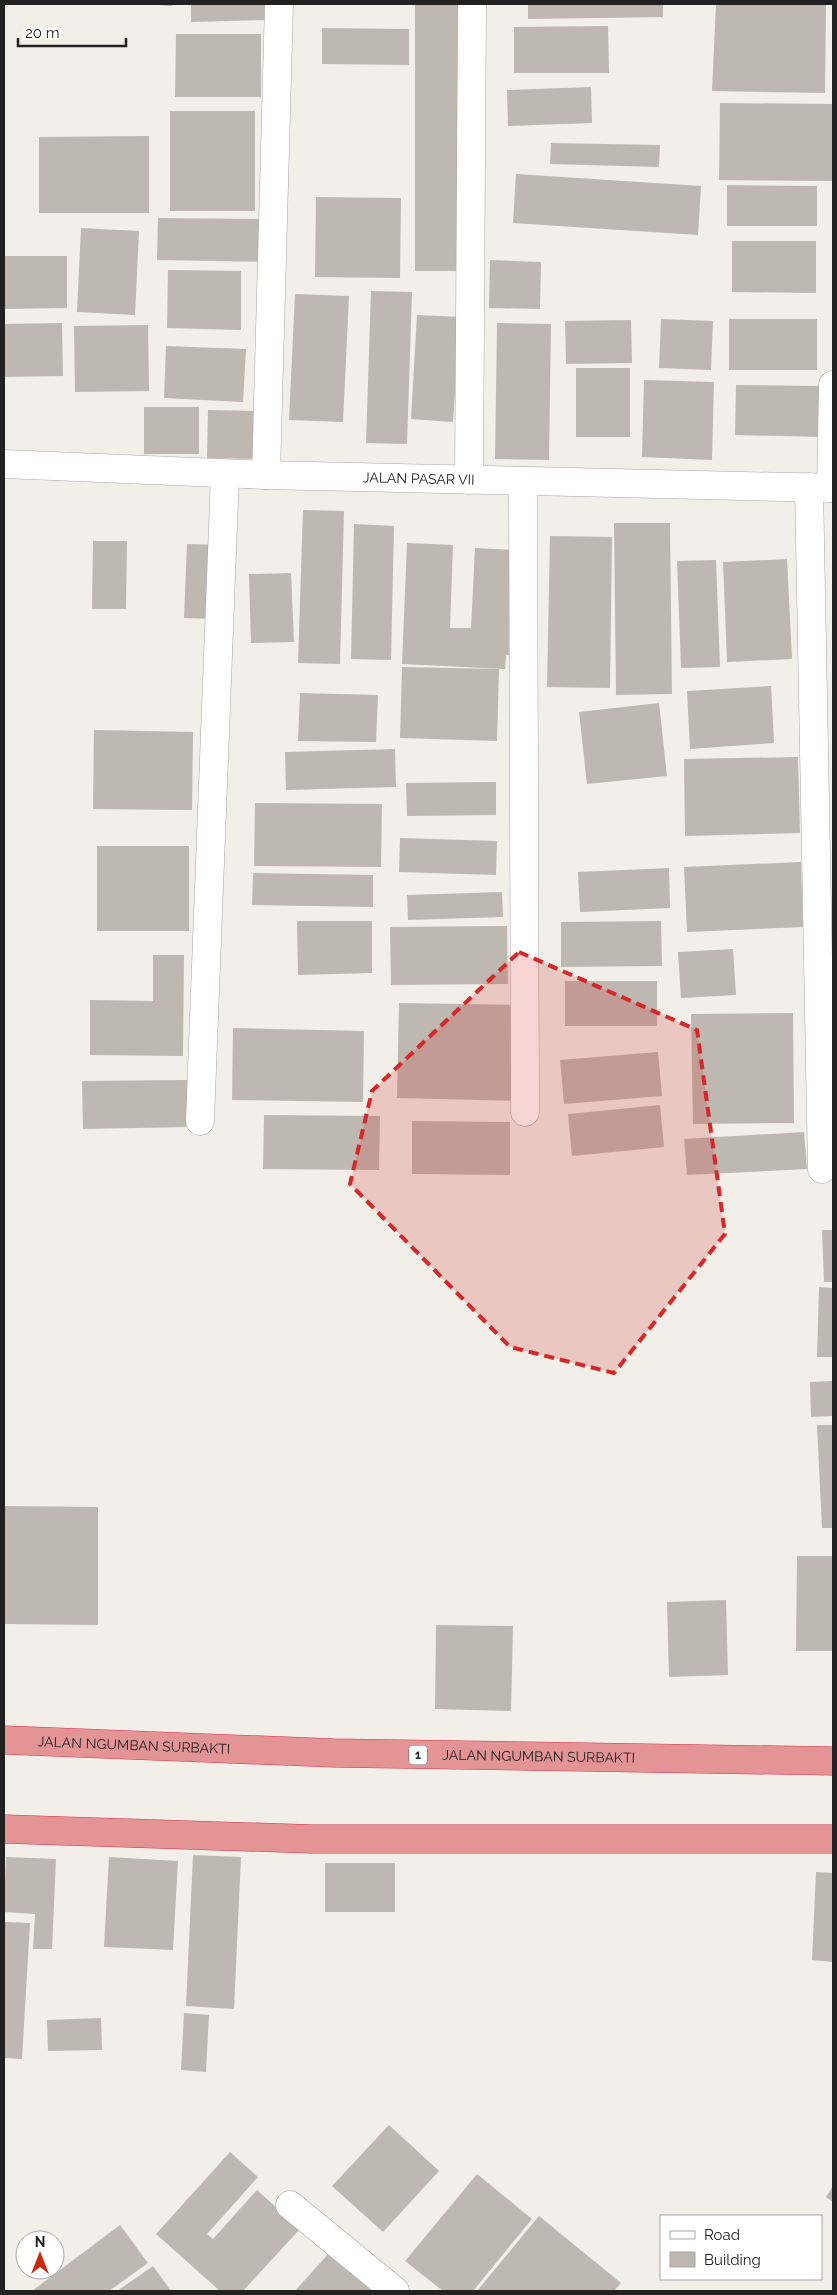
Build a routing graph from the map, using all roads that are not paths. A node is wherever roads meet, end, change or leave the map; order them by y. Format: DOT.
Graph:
graph roads {
  1 [pos="279,4"];
  2 [pos="472,4"];
  3 [pos="833,384"];
  4 [pos="4,464"];
  5 [pos="225,474"];
  6 [pos="266,475"];
  7 [pos="469,480"];
  8 [pos="523,481"];
  9 [pos="824,488"];
  10 [pos="525,1112"];
  11 [pos="200,1121"];
  12 [pos="822,1169"];
  13 [pos="4,1740"];
  14 [pos="833,1761"];
  15 [pos="4,1829"];
  16 [pos="833,1839"];
  17 [pos="290,2205"];
  18 [pos="395,2291"];
  1 -- 6 [label="street"];
  2 -- 7 [label="street"];
  3 -- 9 [label="street"];
  4 -- 5 [label="street, JALAN PASAR VII"];
  5 -- 6 [label="street, JALAN PASAR VII"];
  5 -- 11 [label="street"];
  6 -- 7 [label="street, JALAN PASAR VII"];
  7 -- 8 [label="street, JALAN PASAR VII"];
  8 -- 9 [label="street, JALAN PASAR VII"];
  8 -- 10 [label="street"];
  9 -- 12 [label="street"];
  13 -- 14 [label="highway, JALAN NGUMBAN SURBAKTI / 1"];
  15 -- 16 [label="highway"];
  17 -- 18 [label="street"];
}
